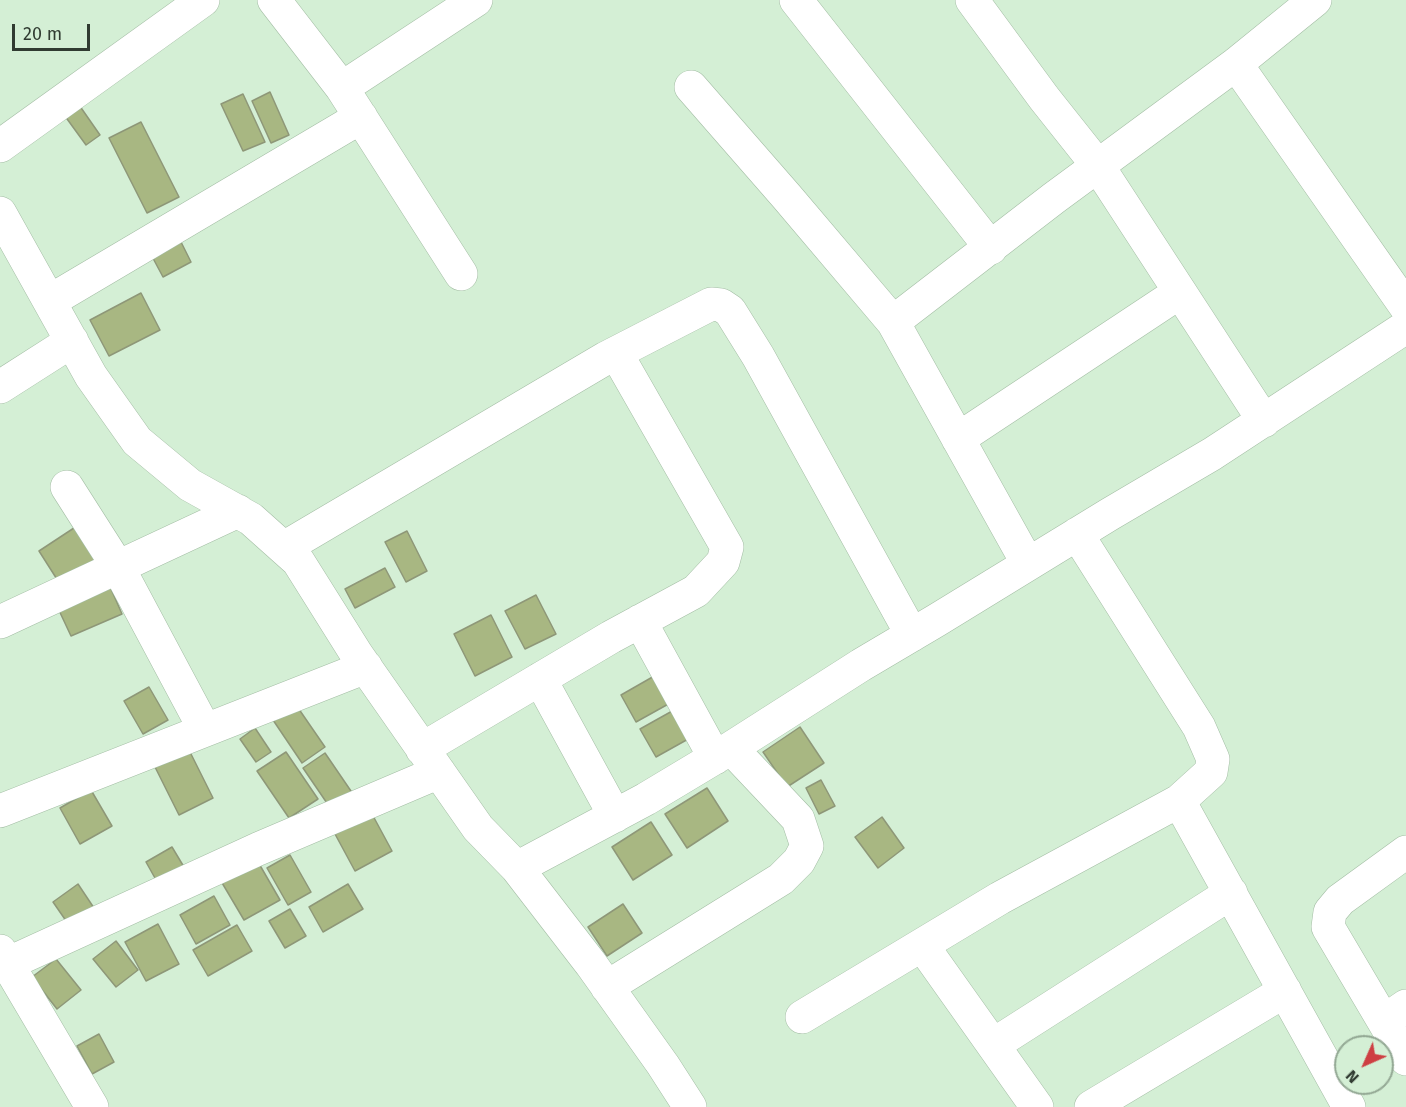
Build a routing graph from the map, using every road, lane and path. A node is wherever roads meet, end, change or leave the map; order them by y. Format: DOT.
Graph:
graph roads {
  1 [pos="203,0"];
  2 [pos="274,0"];
  3 [pos="476,0"];
  4 [pos="796,0"];
  5 [pos="972,0"];
  6 [pos="1315,0"];
  7 [pos="1236,64"];
  8 [pos="691,87"];
  9 [pos="342,88"];
  10 [pos="361,117"];
  11 [pos="0,146"];
  12 [pos="1098,166"];
  13 [pos="0,213"];
  14 [pos="991,248"];
  15 [pos="461,274"];
  16 [pos="1180,292"];
  17 [pos="50,301"];
  18 [pos="1406,307"];
  19 [pos="893,322"];
  20 [pos="1406,327"];
  21 [pos="72,341"];
  22 [pos="616,353"];
  23 [pos="0,387"];
  24 [pos="1264,421"];
  25 [pos="958,439"];
  26 [pos="67,487"];
  27 [pos="238,511"];
  28 [pos="1077,534"];
  29 [pos="284,548"];
  30 [pos="1028,564"];
  31 [pos="118,567"];
  32 [pos="3,616"];
  33 [pos="640,621"];
  34 [pos="912,635"];
  35 [pos="366,667"];
  36 [pos="540,679"];
  37 [pos="205,730"];
  38 [pos="723,753"];
  39 [pos="431,761"];
  40 [pos="1179,801"];
  41 [pos="0,811"];
  42 [pos="615,816"];
  43 [pos="1406,852"];
  44 [pos="517,868"];
  45 [pos="1231,893"];
  46 [pos="922,945"];
  47 [pos="4,958"];
  48 [pos="607,987"];
  49 [pos="1285,991"];
  50 [pos="1395,1014"];
  51 [pos="802,1017"];
  52 [pos="993,1045"];
  53 [pos="1406,1059"];
  54 [pos="92,1107"];
  55 [pos="690,1107"];
  56 [pos="1037,1107"];
  57 [pos="1091,1107"];
  58 [pos="1349,1107"];
  1 -- 11 [label="street"];
  2 -- 9 [label="street"];
  3 -- 9 [label="street"];
  4 -- 14 [label="street"];
  5 -- 12 [label="street"];
  6 -- 7 [label="street"];
  7 -- 12 [label="street"];
  7 -- 18 [label="street"];
  8 -- 19 [label="street"];
  9 -- 10 [label="street"];
  10 -- 15 [label="street"];
  10 -- 17 [label="street"];
  12 -- 14 [label="street"];
  12 -- 16 [label="street"];
  13 -- 17 [label="street"];
  14 -- 19 [label="street"];
  16 -- 24 [label="street"];
  16 -- 25 [label="street"];
  17 -- 21 [label="street"];
  19 -- 25 [label="street"];
  20 -- 24 [label="street"];
  21 -- 23 [label="street"];
  21 -- 27 [label="street"];
  22 -- 29 [label="street"];
  22 -- 33 [label="street"];
  22 -- 34 [label="street"];
  24 -- 28 [label="street"];
  25 -- 30 [label="street"];
  26 -- 31 [label="street"];
  27 -- 29 [label="street"];
  27 -- 31 [label="street"];
  28 -- 30 [label="street"];
  28 -- 40 [label="street"];
  29 -- 35 [label="street"];
  30 -- 34 [label="street"];
  31 -- 32 [label="street"];
  31 -- 37 [label="street"];
  33 -- 36 [label="street"];
  33 -- 38 [label="street"];
  34 -- 38 [label="street"];
  35 -- 37 [label="street"];
  35 -- 39 [label="street"];
  36 -- 39 [label="street"];
  36 -- 42 [label="street"];
  37 -- 41 [label="street"];
  38 -- 42 [label="street"];
  38 -- 48 [label="street"];
  39 -- 44 [label="street"];
  39 -- 47 [label="street"];
  40 -- 45 [label="street"];
  40 -- 46 [label="street"];
  42 -- 44 [label="street"];
  43 -- 50 [label="street"];
  44 -- 48 [label="street"];
  45 -- 49 [label="street"];
  45 -- 52 [label="street"];
  46 -- 51 [label="street"];
  46 -- 52 [label="street"];
  47 -- 54 [label="street"];
  48 -- 55 [label="street"];
  49 -- 57 [label="street"];
  49 -- 58 [label="street"];
  50 -- 53 [label="street"];
  52 -- 56 [label="street"];
}
